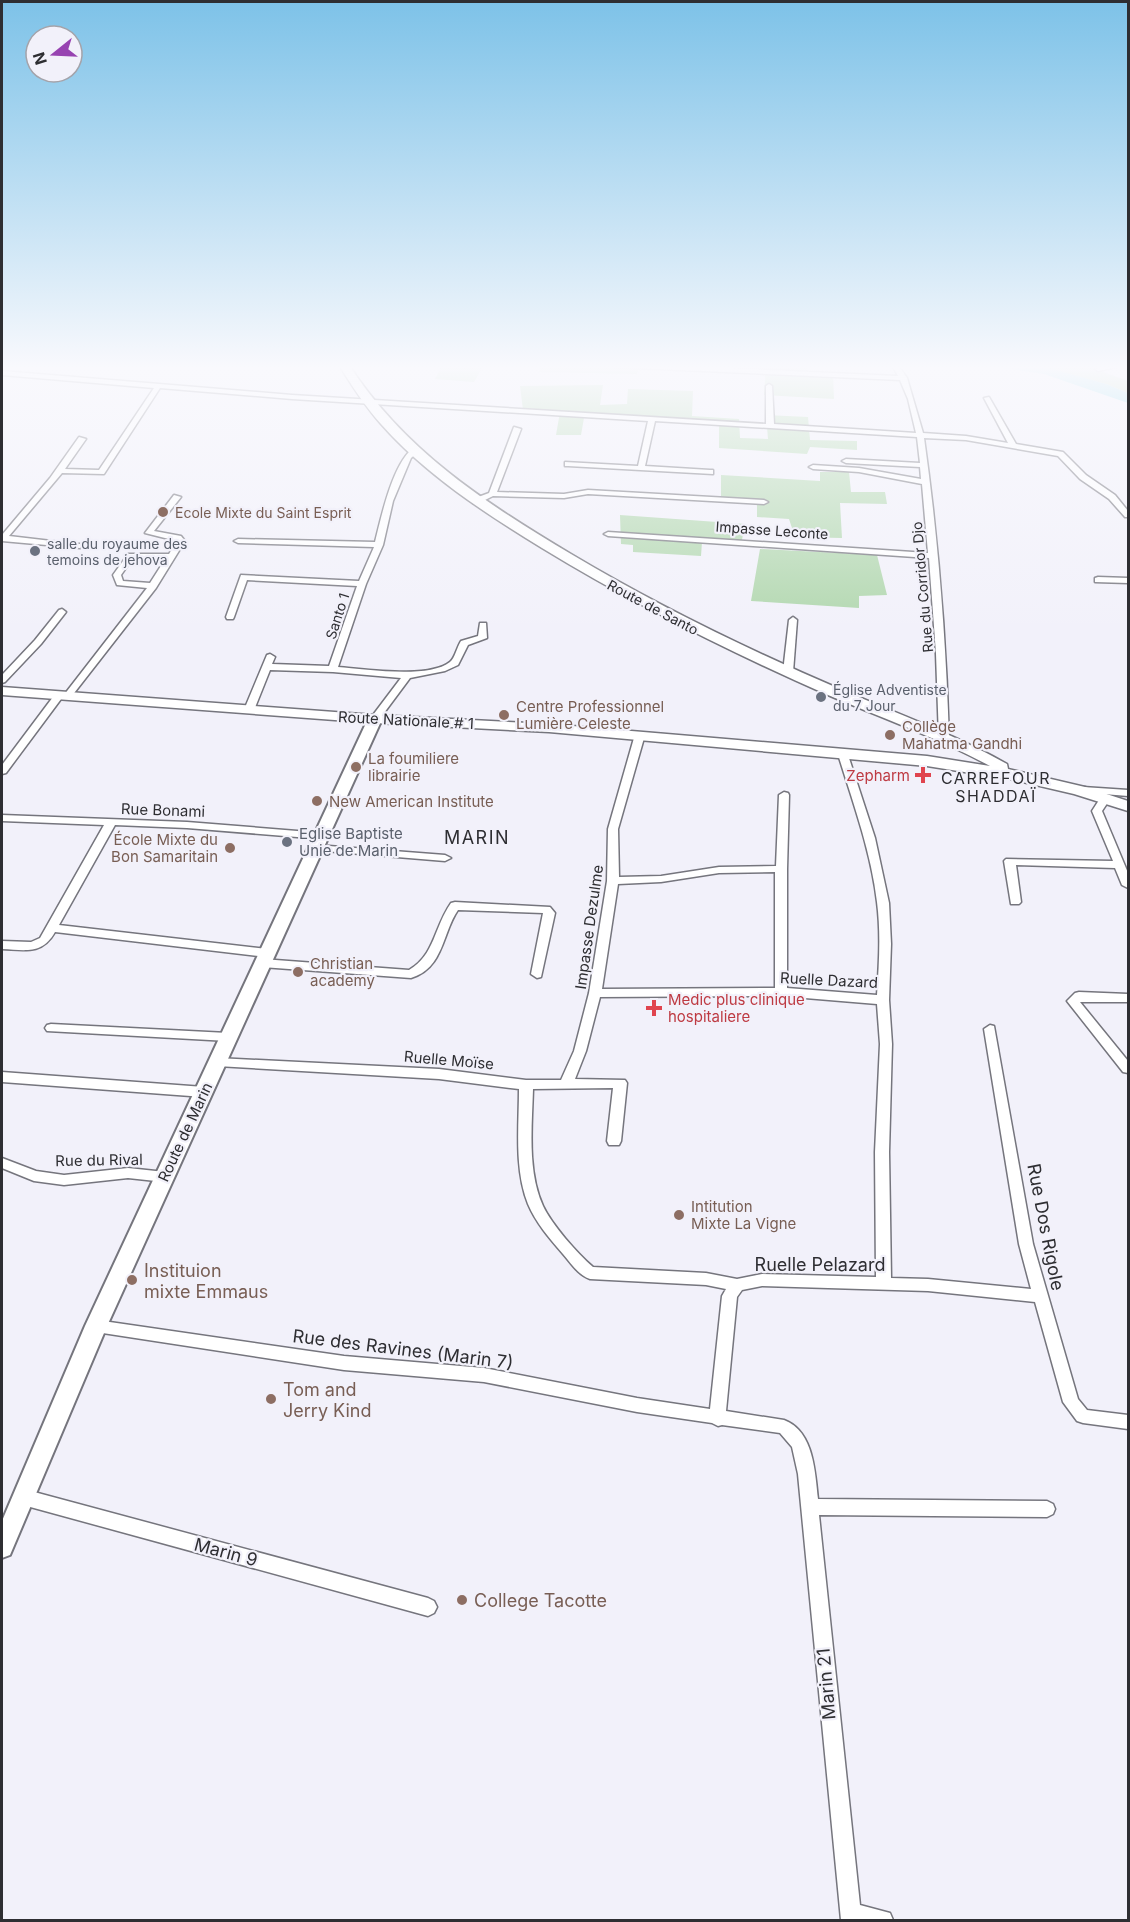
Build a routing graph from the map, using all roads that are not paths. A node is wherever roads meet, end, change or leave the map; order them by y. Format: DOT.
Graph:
graph roads {
  1 [pos="72,455"];
  2 [pos="112,455"];
  3 [pos="411,455"];
  4 [pos="417,455"];
  5 [pos="507,455"];
  6 [pos="643,455"];
  7 [pos="923,455"];
  8 [pos="1062,455"];
  9 [pos="835,461"];
  10 [pos="568,464"];
  11 [pos="924,465"];
  12 [pos="813,467"];
  13 [pos="641,468"];
  14 [pos="61,471"];
  15 [pos="710,472"];
  16 [pos="925,482"];
  17 [pos="492,494"];
  18 [pos="177,497"];
  19 [pos="476,501"];
  20 [pos="764,502"];
  21 [pos="1128,515"];
  22 [pos="608,534"];
  23 [pos="2,539"];
  24 [pos="238,542"];
  25 [pos="379,545"];
  26 [pos="78,546"];
  27 [pos="172,556"];
  28 [pos="934,556"];
  29 [pos="1098,580"];
  30 [pos="1128,581"];
  31 [pos="362,584"];
  32 [pos="153,586"];
  33 [pos="62,612"];
  34 [pos="230,617"];
  35 [pos="794,620"];
  36 [pos="483,625"];
  37 [pos="333,669"];
  38 [pos="788,672"];
  39 [pos="407,676"];
  40 [pos="2,680"];
  41 [pos="2,691"];
  42 [pos="64,695"];
  43 [pos="249,710"];
  44 [pos="375,719"];
  45 [pos="639,738"];
  46 [pos="944,739"];
  47 [pos="843,754"];
  48 [pos="2,771"];
  49 [pos="1014,775"];
  50 [pos="1079,790"];
  51 [pos="1128,793"];
  52 [pos="784,795"];
  53 [pos="1105,799"];
  54 [pos="1128,806"];
  55 [pos="2,818"];
  56 [pos="111,823"];
  57 [pos="319,842"];
  58 [pos="445,858"];
  59 [pos="1118,865"];
  60 [pos="781,869"];
  61 [pos="613,881"];
  62 [pos="1128,885"];
  63 [pos="1015,902"];
  64 [pos="51,928"];
  65 [pos="2,945"];
  66 [pos="264,958"];
  67 [pos="537,974"];
  68 [pos="781,992"];
  69 [pos="595,993"];
  70 [pos="1128,998"];
  71 [pos="883,1000"];
  72 [pos="51,1028"];
  73 [pos="990,1029"];
  74 [pos="228,1037"];
  75 [pos="217,1062"];
  76 [pos="1128,1069"];
  77 [pos="2,1077"];
  78 [pos="566,1084"];
  79 [pos="526,1085"];
  80 [pos="204,1092"];
  81 [pos="614,1141"];
  82 [pos="2,1162"];
  83 [pos="165,1177"];
  84 [pos="884,1284"];
  85 [pos="737,1286"];
  86 [pos="1040,1296"];
  87 [pos="96,1326"];
  88 [pos="718,1419"];
  89 [pos="1128,1422"];
  90 [pos="802,1448"];
  91 [pos="23,1497"];
  92 [pos="810,1507"];
  93 [pos="1047,1509"];
  94 [pos="3,1537"];
  95 [pos="428,1606"];
  96 [pos="851,1917"];
  97 [pos="883,1920"];
  1 -- 14 [label="street"];
  2 -- 14 [label="street"];
  3 -- 25 [label="street, Santo 1"];
  4 -- 19 [label="main road, Route de Santo"];
  5 -- 17 [label="street"];
  6 -- 13 [label="street"];
  7 -- 11 [label="street, Rue du Corridor Djo"];
  8 -- 21 [label="street"];
  9 -- 11 [label="street"];
  10 -- 13 [label="street"];
  11 -- 16 [label="street, Rue du Corridor Djo"];
  12 -- 16 [label="street"];
  13 -- 15 [label="street"];
  14 -- 23 [label="street"];
  16 -- 28 [label="street, Rue du Corridor Djo"];
  17 -- 19 [label="street"];
  17 -- 20 [label="street"];
  18 -- 27 [label="street"];
  19 -- 38 [label="main road, Route de Santo"];
  22 -- 28 [label="street, Impasse Leconte"];
  23 -- 26 [label="street"];
  24 -- 25 [label="street"];
  25 -- 31 [label="street, Santo 1"];
  27 -- 32 [label="street"];
  27 -- 32 [label="street"];
  28 -- 46 [label="street, Rue du Corridor Djo"];
  29 -- 30 [label="street"];
  31 -- 34 [label="street"];
  31 -- 37 [label="street, Santo 1"];
  32 -- 42 [label="street"];
  33 -- 40 [label="street"];
  35 -- 38 [label="street"];
  36 -- 39 [label="street"];
  37 -- 39 [label="street"];
  37 -- 43 [label="street"];
  38 -- 46 [label="main road, Route de Santo"];
  39 -- 44 [label="street"];
  41 -- 42 [label="main road, Route Nationale # 1"];
  42 -- 43 [label="main road, Route Nationale # 1"];
  42 -- 48 [label="street"];
  43 -- 44 [label="main road, Route Nationale # 1"];
  44 -- 45 [label="main road, Route Nationale # 1"];
  44 -- 57 [label="main road, Route de Marin"];
  45 -- 47 [label="main road, Route Nationale # 1"];
  45 -- 61 [label="street, Impasse Dezulme"];
  46 -- 49 [label="main road, Route de Santo"];
  47 -- 49 [label="main road, Route Nationale # 1"];
  47 -- 71 [label="street, Ruelle Dazard"];
  49 -- 50 [label="main road, Route Nationale # 1"];
  50 -- 51 [label="street"];
  50 -- 53 [label="main road, Route Nationale # 1"];
  52 -- 60 [label="street"];
  53 -- 54 [label="main road, Route Nationale # 1"];
  53 -- 59 [label="street"];
  55 -- 56 [label="street, Rue Bonami"];
  56 -- 57 [label="street, Rue Bonami"];
  56 -- 64 [label="street"];
  57 -- 58 [label="street, Rue Bonami"];
  57 -- 66 [label="main road, Route de Marin"];
  59 -- 62 [label="street"];
  59 -- 63 [label="street"];
  60 -- 61 [label="street"];
  60 -- 68 [label="street"];
  61 -- 69 [label="street, Impasse Dezulme"];
  64 -- 65 [label="street"];
  64 -- 66 [label="street"];
  66 -- 67 [label="street"];
  66 -- 74 [label="main road, Route de Marin"];
  68 -- 69 [label="street, Ruelle Dazard"];
  68 -- 71 [label="street, Ruelle Dazard"];
  69 -- 78 [label="street, Impasse Dezulme"];
  70 -- 76 [label="street"];
  71 -- 84 [label="street"];
  72 -- 74 [label="street"];
  73 -- 86 [label="street, Rue Dos Rigole"];
  74 -- 75 [label="main road, Route de Marin"];
  75 -- 79 [label="street, Ruelle Moïse"];
  75 -- 80 [label="main road, Route de Marin"];
  77 -- 80 [label="street"];
  78 -- 79 [label="street, Ruelle Moïse"];
  78 -- 81 [label="street, Ruelle Moïse"];
  79 -- 85 [label="street"];
  80 -- 83 [label="main road, Route de Marin"];
  82 -- 83 [label="street, Rue du Rival"];
  83 -- 87 [label="main road, Route de Marin"];
  84 -- 85 [label="street, Ruelle Pelazard"];
  84 -- 86 [label="street, Ruelle Pelazard"];
  85 -- 88 [label="street, Ruelle Pelazard"];
  86 -- 89 [label="street, Rue Dos Rigole"];
  87 -- 88 [label="street, Rue des Ravines (Marin 7)"];
  87 -- 91 [label="main road, Route de Marin"];
  88 -- 90 [label="street, Rue des Ravines (Marin 7)"];
  90 -- 92 [label="street, Marin 21"];
  91 -- 94 [label="main road, Route de Marin"];
  91 -- 95 [label="street, Marin 9"];
  92 -- 93 [label="street"];
  92 -- 96 [label="street, Marin 21"];
  96 -- 97 [label="street"];
}
